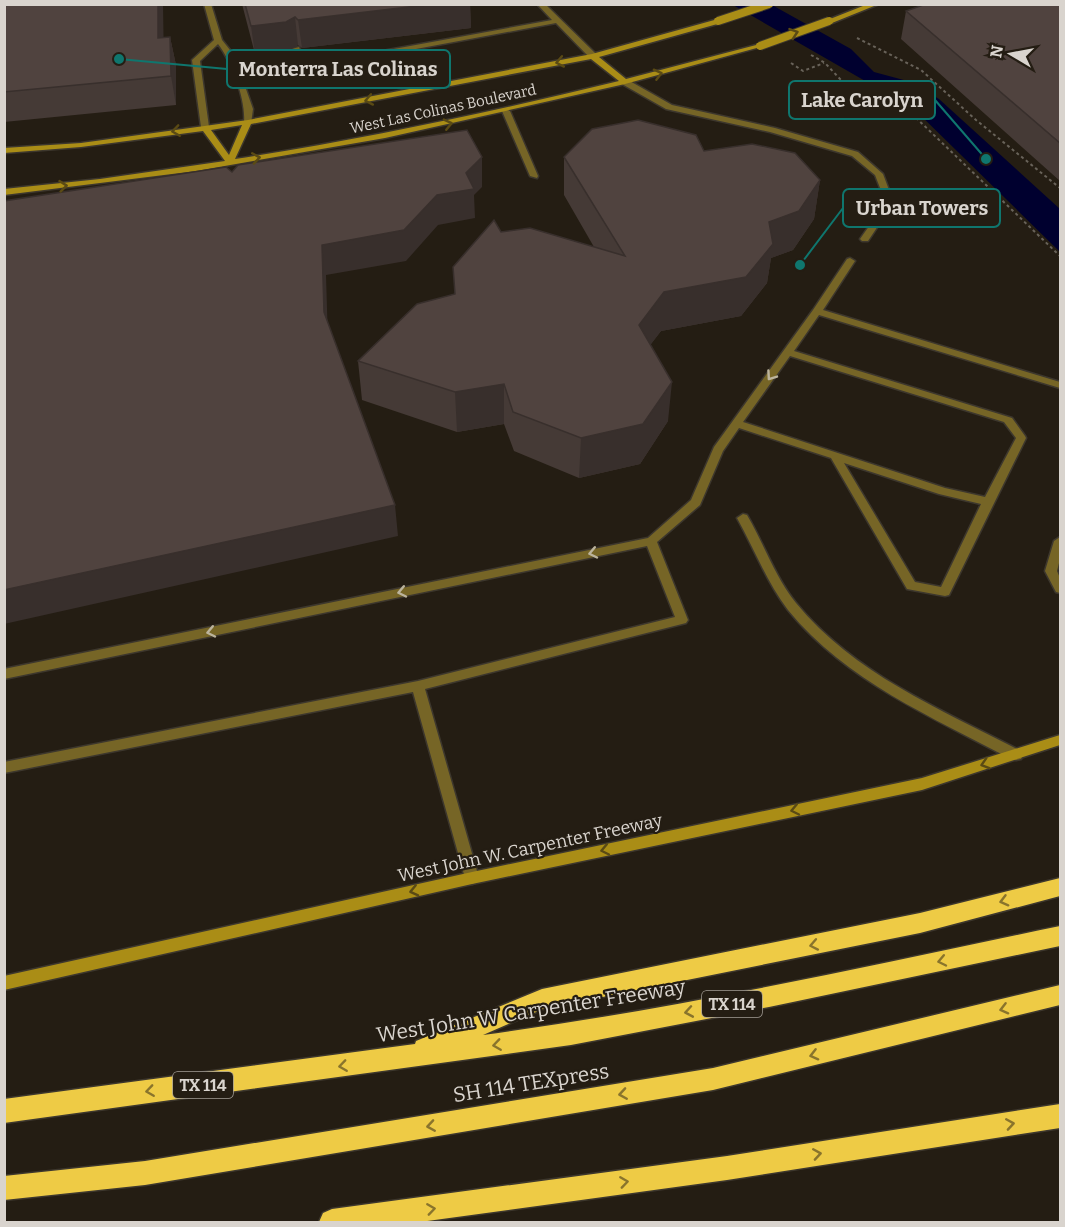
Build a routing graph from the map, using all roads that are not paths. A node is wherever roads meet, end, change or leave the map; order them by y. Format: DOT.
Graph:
graph roads {
  1 [pos="207,4"];
  2 [pos="540,4"];
  3 [pos="769,4"];
  4 [pos="876,4"];
  5 [pos="556,21"];
  6 [pos="218,40"];
  7 [pos="296,49"];
  8 [pos="593,56"];
  9 [pos="625,82"];
  10 [pos="506,111"];
  11 [pos="248,122"];
  12 [pos="205,127"];
  13 [pos="4,151"];
  14 [pos="231,166"];
  15 [pos="534,176"];
  16 [pos="4,192"];
  17 [pos="865,239"];
  18 [pos="850,261"];
  19 [pos="817,311"];
  20 [pos="788,352"];
  21 [pos="1060,385"];
  22 [pos="737,424"];
  23 [pos="835,456"];
  24 [pos="988,502"];
  25 [pos="742,518"];
  26 [pos="651,541"];
  27 [pos="1060,542"];
  28 [pos="1060,589"];
  29 [pos="4,674"];
  30 [pos="418,686"];
  31 [pos="1060,740"];
  32 [pos="1016,754"];
  33 [pos="4,768"];
  34 [pos="471,878"];
  35 [pos="1060,887"];
  36 [pos="1060,936"];
  37 [pos="4,983"];
  38 [pos="1060,995"];
  39 [pos="401,1058"];
  40 [pos="4,1111"];
  41 [pos="1060,1116"];
  42 [pos="4,1188"];
  43 [pos="332,1222"];
  1 -- 6 [label="lane"];
  2 -- 5 [label="lane"];
  3 -- 8 [label="main road, West Las Colinas Boulevard, bridge"];
  9 -- 4 [label="main road, West Las Colinas Boulevard, one-way, bridge"];
  5 -- 7 [label="lane"];
  5 -- 8 [label="lane"];
  6 -- 11 [label="lane"];
  6 -- 12 [label="lane"];
  8 -- 9 [label="main road"];
  8 -- 11 [label="main road, West Las Colinas Boulevard, one-way"];
  9 -- 10 [label="main road, West Las Colinas Boulevard"];
  9 -- 17 [label="lane"];
  14 -- 10 [label="main road, West Las Colinas Boulevard, one-way"];
  10 -- 15 [label="lane"];
  11 -- 12 [label="main road, West Las Colinas Boulevard"];
  11 -- 14 [label="main road"];
  12 -- 13 [label="main road, West Las Colinas Boulevard, one-way"];
  12 -- 14 [label="main road"];
  16 -- 14 [label="main road, West Las Colinas Boulevard, one-way"];
  18 -- 19 [label="lane"];
  19 -- 20 [label="lane"];
  19 -- 21 [label="lane"];
  20 -- 22 [label="lane, one-way"];
  20 -- 24 [label="lane"];
  22 -- 23 [label="lane"];
  22 -- 26 [label="lane"];
  23 -- 24 [label="lane"];
  23 -- 24 [label="lane"];
  25 -- 32 [label="lane"];
  26 -- 29 [label="lane, one-way"];
  26 -- 30 [label="lane"];
  27 -- 28 [label="lane"];
  30 -- 33 [label="lane"];
  30 -- 34 [label="lane"];
  31 -- 32 [label="main road, West John W. Carpenter Freeway"];
  32 -- 34 [label="main road, West John W. Carpenter Freeway, one-way"];
  34 -- 37 [label="main road, West John W. Carpenter Freeway, one-way"];
  35 -- 39 [label="highway, one-way"];
  36 -- 39 [label="highway, West John W Carpenter Freeway / TX 114, one-way"];
  38 -- 42 [label="highway, SH 114 TEXpress, one-way"];
  39 -- 40 [label="highway, West John W Carpenter Freeway / TX 114, one-way"];
  43 -- 41 [label="highway, one-way"];
}
